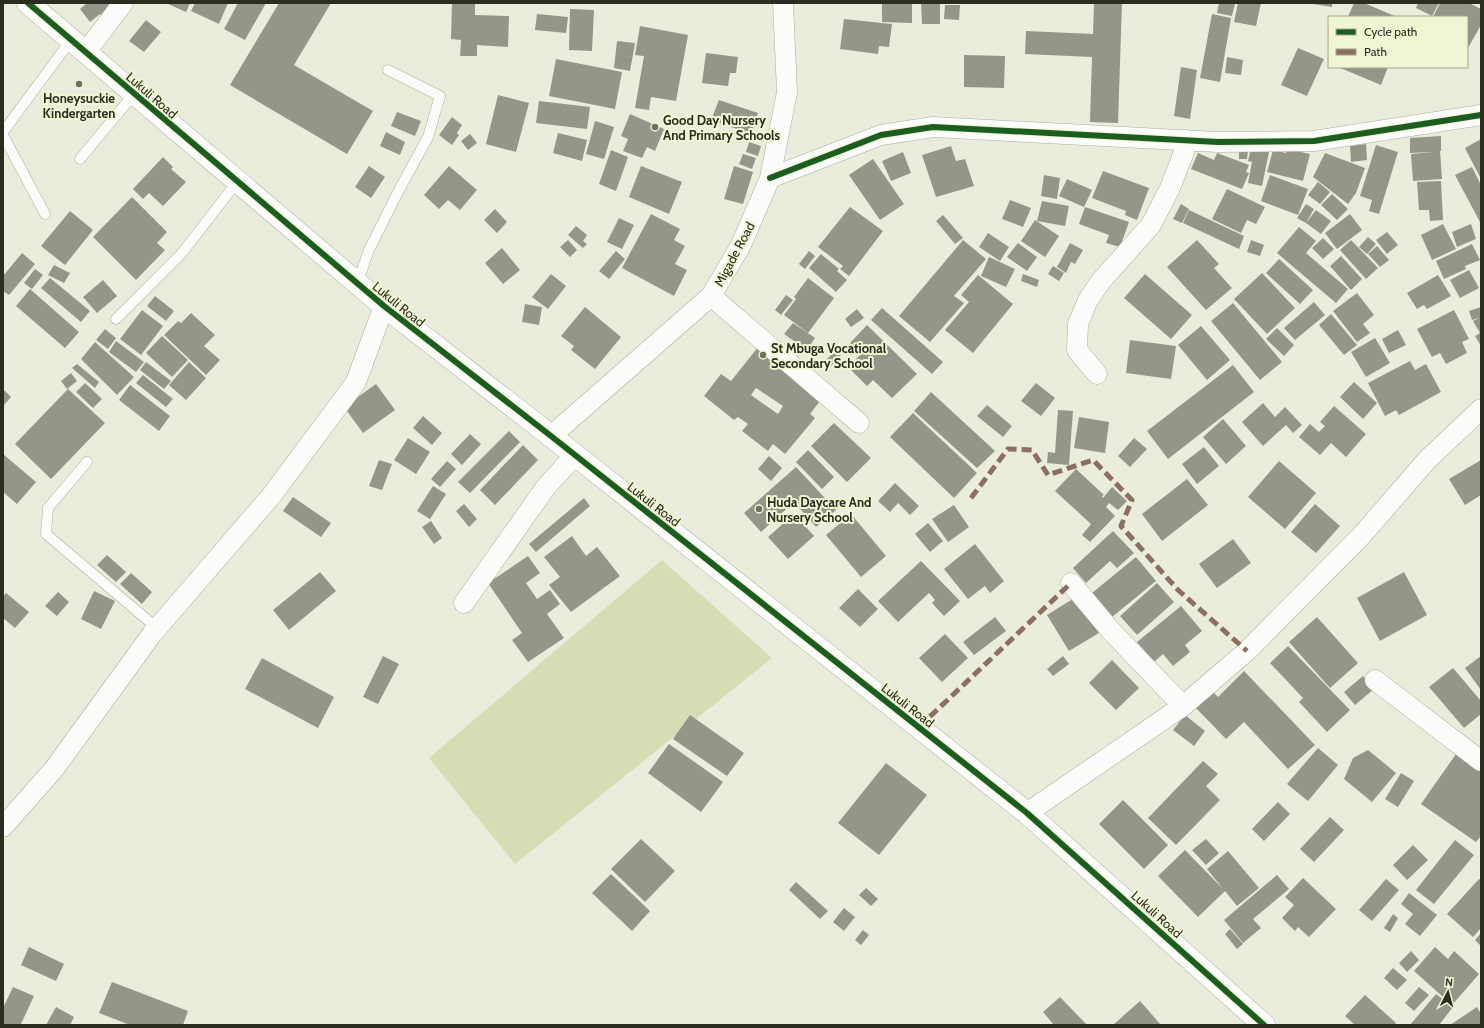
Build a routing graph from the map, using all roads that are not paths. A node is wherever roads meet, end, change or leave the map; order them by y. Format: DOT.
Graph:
graph roads {
  1 [pos="28,3"];
  2 [pos="122,3"];
  3 [pos="783,3"];
  4 [pos="78,46"];
  5 [pos="388,70"];
  6 [pos="134,94"];
  7 [pos="1481,116"];
  8 [pos="3,133"];
  9 [pos="1185,140"];
  10 [pos="80,159"];
  11 [pos="770,178"];
  12 [pos="237,182"];
  13 [pos="45,214"];
  14 [pos="357,284"];
  15 [pos="711,296"];
  16 [pos="384,306"];
  17 [pos="116,319"];
  18 [pos="1097,374"];
  19 [pos="1481,409"];
  20 [pos="858,423"];
  21 [pos="551,436"];
  22 [pos="575,455"];
  23 [pos="87,462"];
  24 [pos="1071,583"];
  25 [pos="464,603"];
  26 [pos="157,628"];
  27 [pos="1374,680"];
  28 [pos="1183,706"];
  29 [pos="1481,761"];
  30 [pos="1027,813"];
  31 [pos="3,827"];
  32 [pos="1264,1025"];
  1 -- 4 [label="street, Lukuli Road"];
  2 -- 4 [label="street"];
  3 -- 11 [label="street, Migade Road"];
  4 -- 6 [label="street, Lukuli Road"];
  4 -- 8 [label="lane"];
  5 -- 14 [label="lane"];
  6 -- 10 [label="lane"];
  6 -- 12 [label="street, Lukuli Road"];
  7 -- 9 [label="street"];
  8 -- 13 [label="lane"];
  9 -- 11 [label="street"];
  9 -- 18 [label="street"];
  11 -- 15 [label="street, Migade Road"];
  12 -- 14 [label="street, Lukuli Road"];
  12 -- 17 [label="lane"];
  14 -- 16 [label="street, Lukuli Road"];
  15 -- 20 [label="street"];
  15 -- 21 [label="street, Migade Road"];
  16 -- 21 [label="street, Lukuli Road"];
  16 -- 26 [label="street"];
  19 -- 28 [label="street"];
  21 -- 22 [label="street, Lukuli Road"];
  22 -- 25 [label="street"];
  22 -- 30 [label="street, Lukuli Road"];
  23 -- 26 [label="lane"];
  24 -- 28 [label="street"];
  26 -- 31 [label="street"];
  27 -- 29 [label="street"];
  28 -- 30 [label="street"];
  30 -- 32 [label="street, Lukuli Road"];
}
